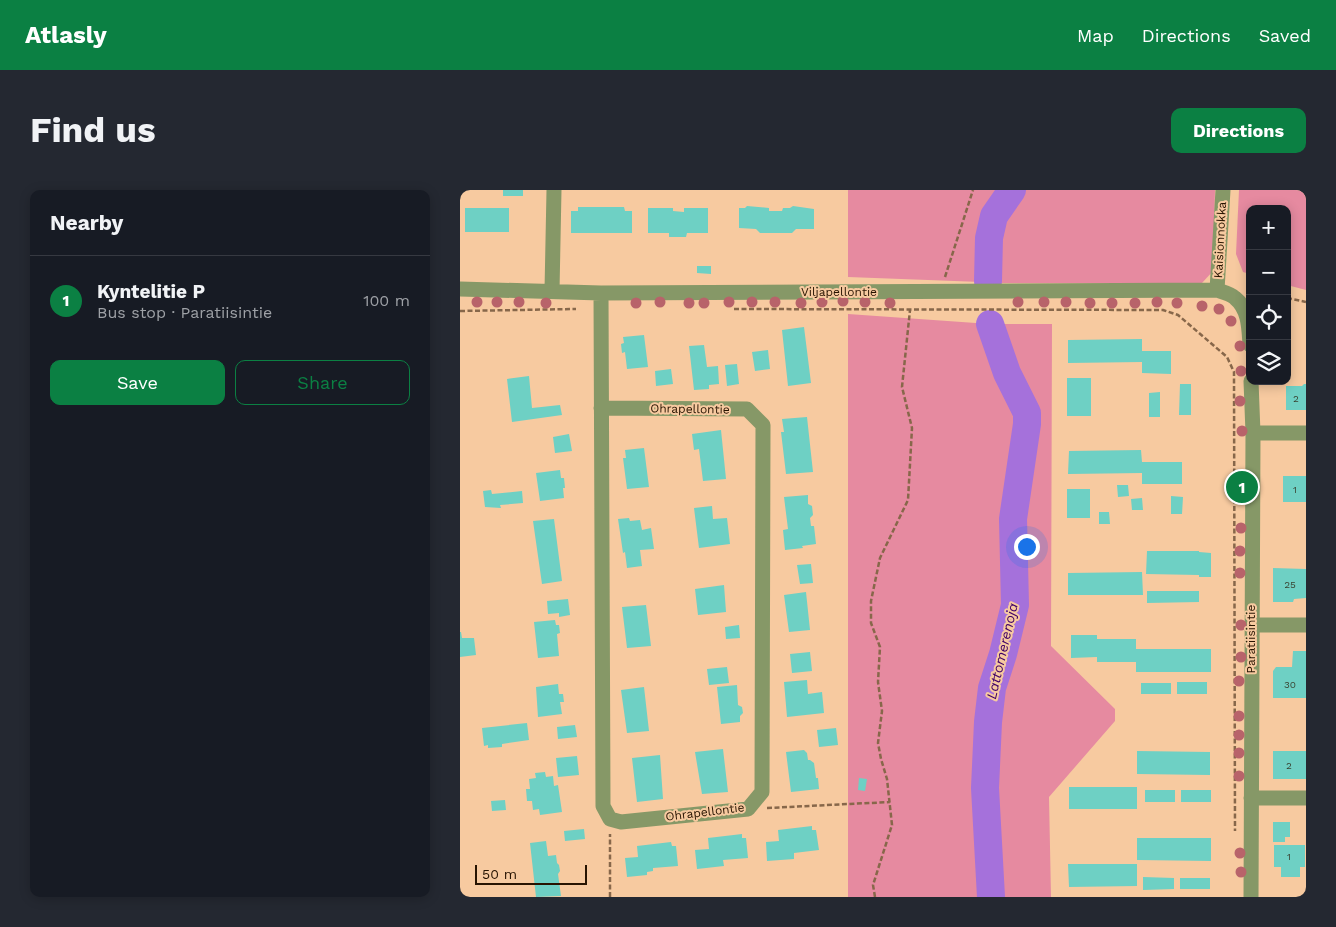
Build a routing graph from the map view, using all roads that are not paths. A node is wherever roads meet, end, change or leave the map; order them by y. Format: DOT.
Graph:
graph roads {
  1 [pos="554,190"];
  2 [pos="1223,190"];
  3 [pos="460,290"];
  4 [pos="1217,290"];
  5 [pos="552,291"];
  6 [pos="601,301"];
  7 [pos="1250,340"];
  8 [pos="1251,385"];
  9 [pos="601,408"];
  10 [pos="1253,433"];
  11 [pos="1306,433"];
  12 [pos="1251,625"];
  13 [pos="1306,625"];
  14 [pos="1251,798"];
  15 [pos="1306,798"];
  16 [pos="1251,897"];
  1 -- 5 [label="street"];
  2 -- 4 [label="street, Kaisionnokka"];
  3 -- 5 [label="street, Viljapellontie"];
  4 -- 6 [label="street, Viljapellontie"];
  4 -- 7 [label="street"];
  5 -- 6 [label="street, Viljapellontie"];
  6 -- 9 [label="street"];
  8 -- 10 [label="street, Paratiisintie"];
  9 -- 9 [label="street, Ohrapellontie"];
  10 -- 11 [label="street"];
  10 -- 12 [label="street, Paratiisintie"];
  12 -- 13 [label="street"];
  12 -- 14 [label="street, Paratiisintie"];
  14 -- 15 [label="street"];
  14 -- 16 [label="street, Paratiisintie"];
}
